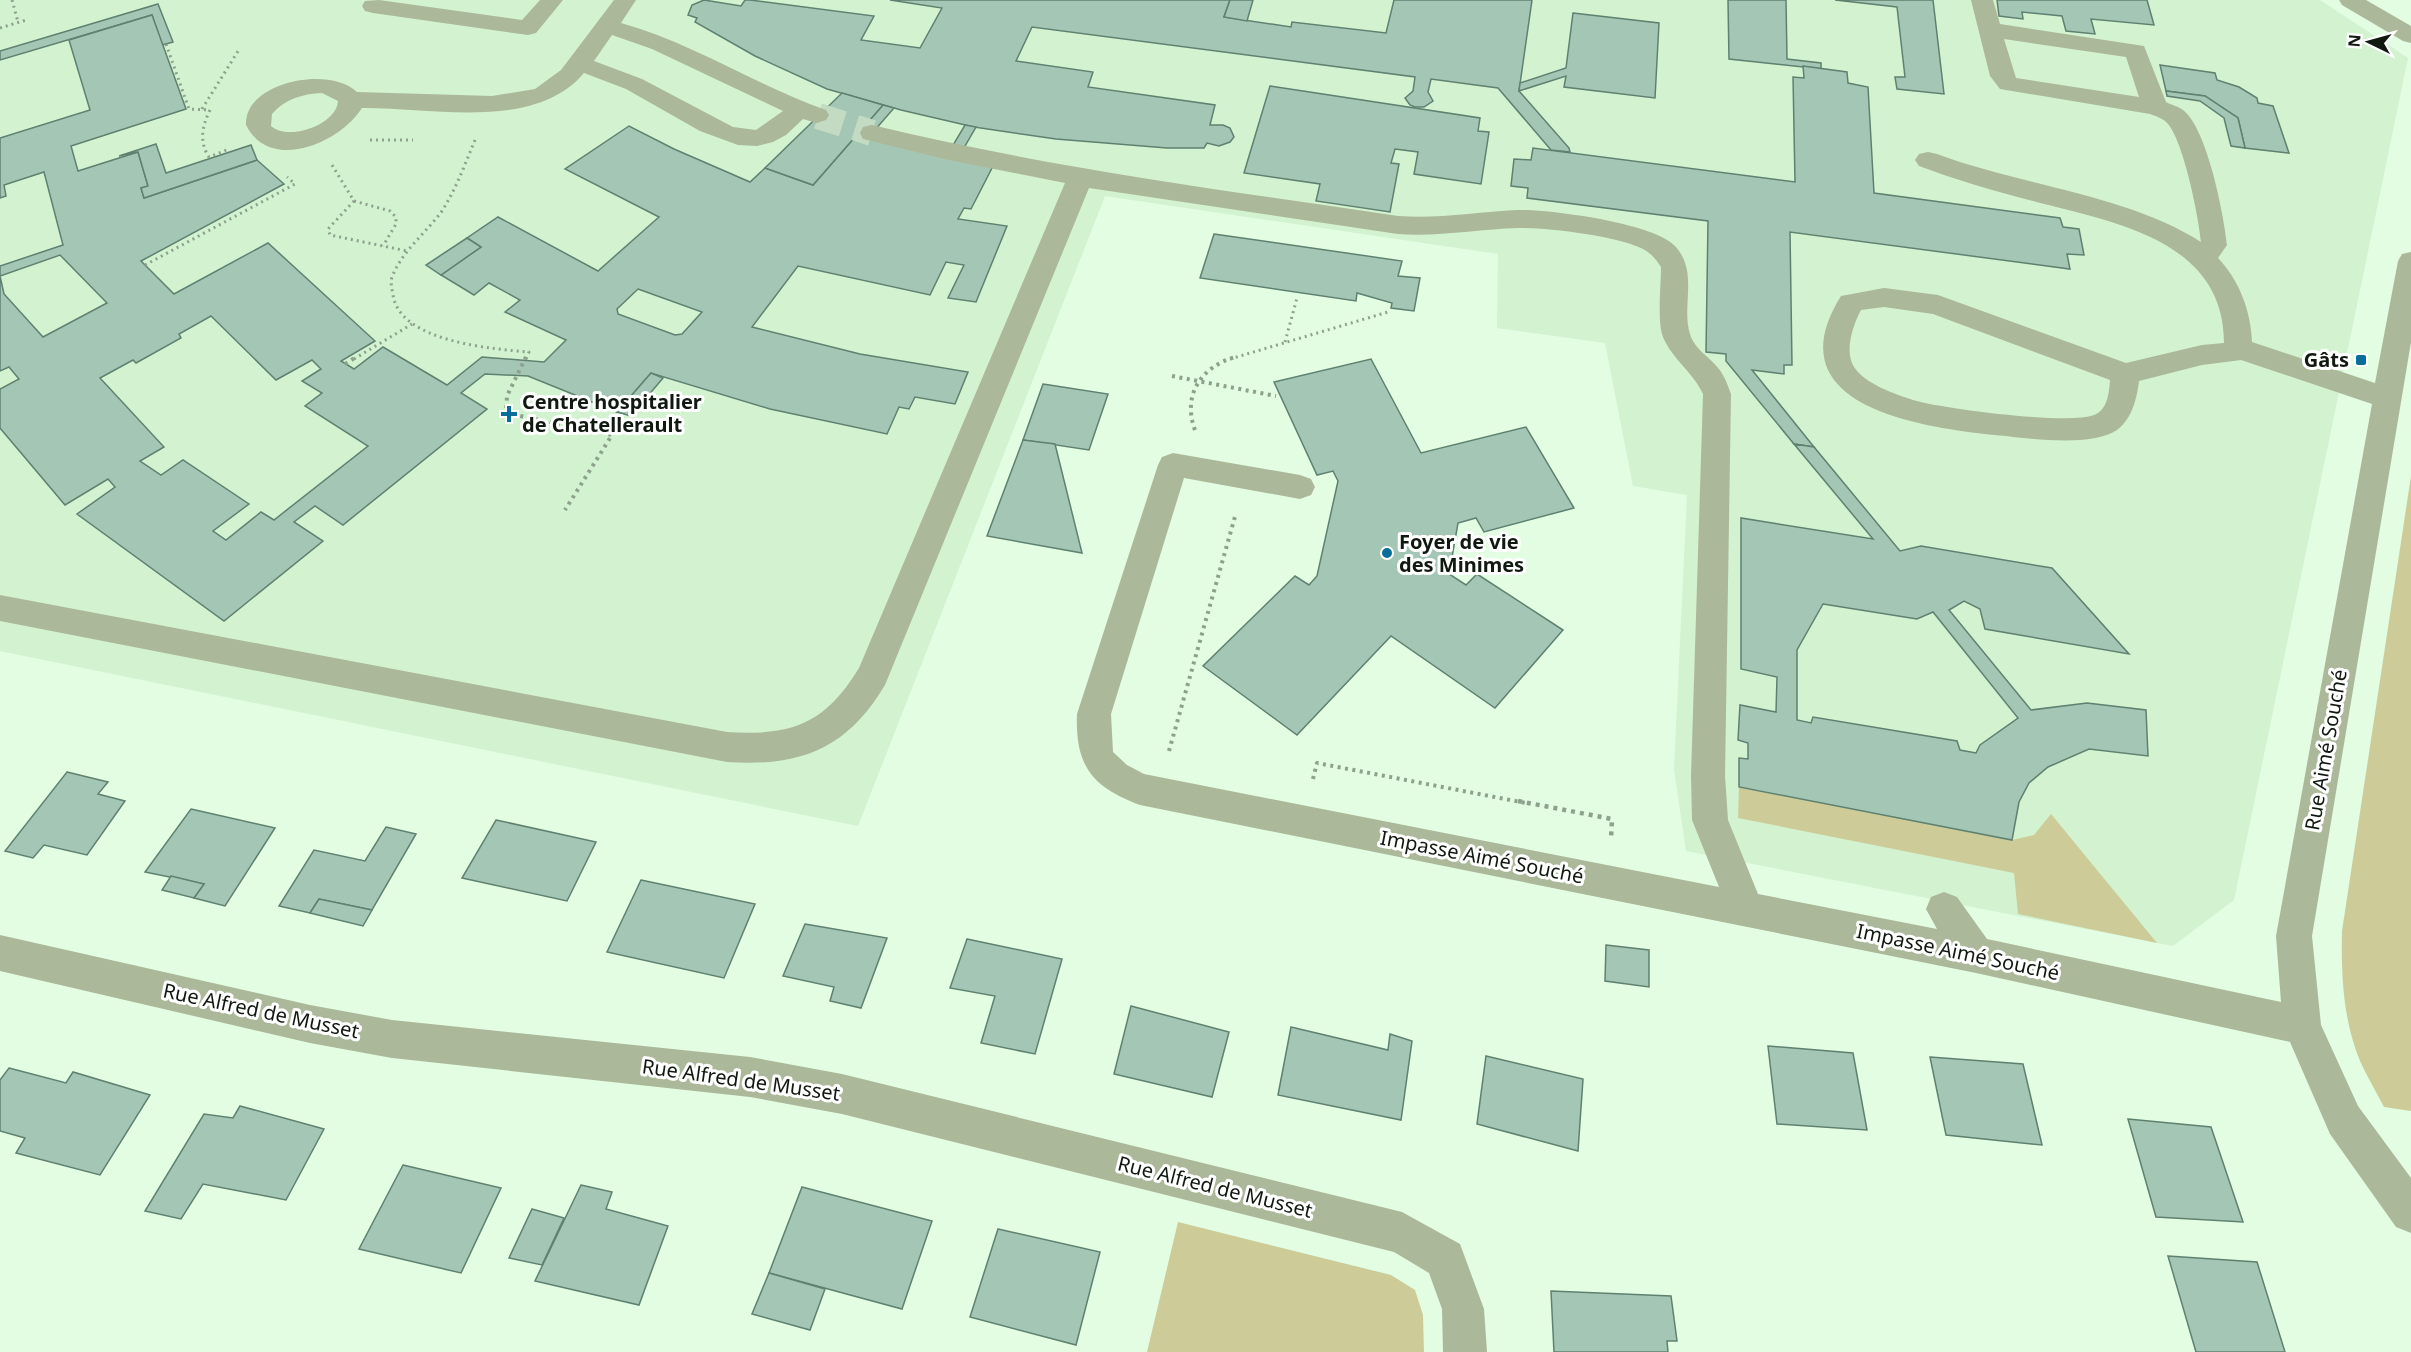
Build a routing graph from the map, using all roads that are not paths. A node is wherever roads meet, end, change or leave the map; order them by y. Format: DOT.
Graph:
graph roads {
  1 [pos="378,0"];
  2 [pos="552,0"];
  3 [pos="625,0"];
  4 [pos="1982,0"];
  5 [pos="2350,0"];
  6 [pos="456,8"];
  7 [pos="606,26"];
  8 [pos="1990,30"];
  9 [pos="2411,36"];
  10 [pos="578,63"];
  11 [pos="350,100"];
  12 [pos="2155,107"];
  13 [pos="873,133"];
  14 [pos="1928,160"];
  15 [pos="1080,178"];
  16 [pos="2203,258"];
  17 [pos="2411,261"];
  18 [pos="2238,348"];
  19 [pos="2125,374"];
  20 [pos="2395,391"];
  21 [pos="1300,487"];
  22 [pos="0,608"];
  23 [pos="1944,909"];
  24 [pos="1746,910"];
  25 [pos="0,953"];
  26 [pos="1976,955"];
  27 [pos="2302,1026"];
  28 [pos="2411,1212"];
  29 [pos="1465,1352"];
  1 -- 6 [label="street"];
  2 -- 6 [label="street"];
  3 -- 7 [label="street"];
  4 -- 8 [label="street"];
  5 -- 9 [label="street"];
  7 -- 10 [label="street"];
  7 -- 10 [label="street"];
  8 -- 12 [label="street"];
  8 -- 12 [label="street"];
  10 -- 11 [label="street"];
  12 -- 16 [label="street"];
  13 -- 15 [label="street"];
  14 -- 16 [label="street"];
  15 -- 22 [label="street"];
  15 -- 24 [label="street"];
  16 -- 18 [label="street"];
  17 -- 20 [label="street, Rue Aimé Souché"];
  18 -- 19 [label="street"];
  18 -- 20 [label="street"];
  19 -- 19 [label="street"];
  20 -- 27 [label="street, Rue Aimé Souché"];
  21 -- 24 [label="street, Impasse Aimé Souché"];
  23 -- 26 [label="street"];
  24 -- 26 [label="street, Impasse Aimé Souché"];
  25 -- 29 [label="street, Rue Alfred de Musset"];
  26 -- 27 [label="street, Impasse Aimé Souché"];
  27 -- 28 [label="street, Rue Aimé Souché"];
}
